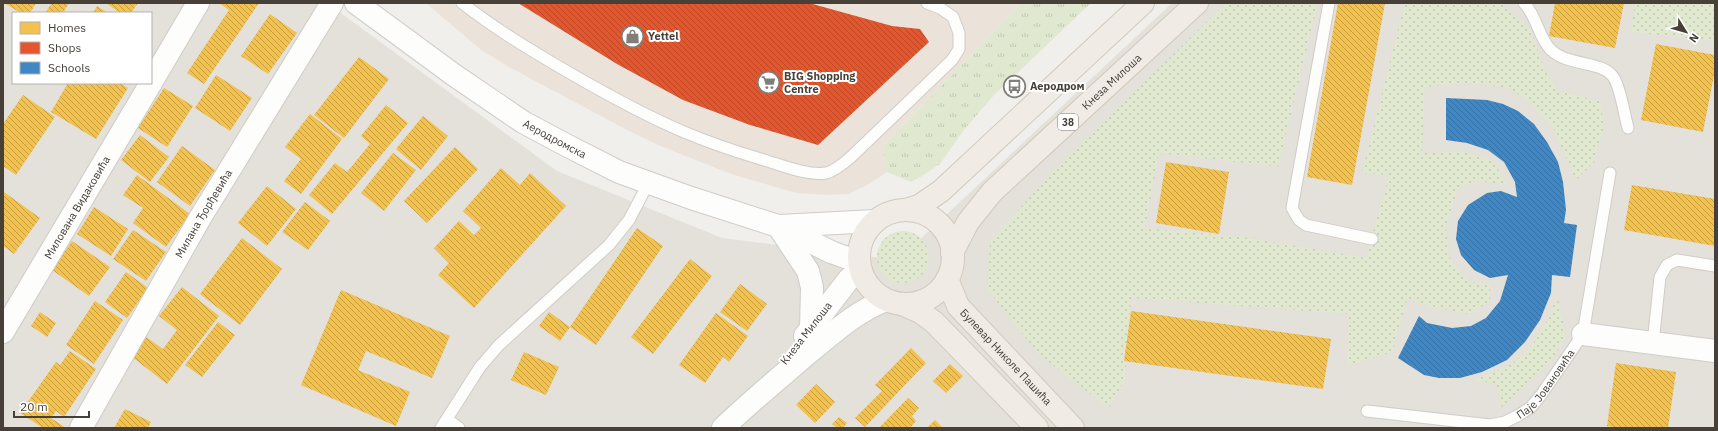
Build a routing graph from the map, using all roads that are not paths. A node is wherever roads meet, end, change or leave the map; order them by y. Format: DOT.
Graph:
graph roads {
  1 [pos="198,3"];
  2 [pos="332,3"];
  3 [pos="356,3"];
  4 [pos="462,3"];
  5 [pos="927,3"];
  6 [pos="1143,3"];
  7 [pos="1197,3"];
  8 [pos="1329,3"];
  9 [pos="1524,3"];
  10 [pos="152,81"];
  11 [pos="150,84"];
  12 [pos="1628,128"];
  13 [pos="1610,173"];
  14 [pos="649,182"];
  15 [pos="981,205"];
  16 [pos="904,210"];
  17 [pos="875,221"];
  18 [pos="778,226"];
  19 [pos="1372,239"];
  20 [pos="952,253"];
  21 [pos="1715,266"];
  22 [pos="860,267"];
  23 [pos="947,279"];
  24 [pos="894,302"];
  25 [pos="811,329"];
  26 [pos="3,332"];
  27 [pos="1582,334"];
  28 [pos="986,335"];
  29 [pos="1653,343"];
  30 [pos="1715,351"];
  31 [pos="753,399"];
  32 [pos="1367,411"];
  33 [pos="444,424"];
  34 [pos="81,428"];
  35 [pos="459,428"];
  36 [pos="723,428"];
  37 [pos="1037,428"];
  38 [pos="1074,428"];
  1 -- 10 [label="street, Милована Видаковића"];
  2 -- 34 [label="street, Милана Ђорђевића"];
  3 -- 14 [label="street, Аеродромска"];
  4 -- 5 [label="lane"];
  6 -- 16 [label="main road, 38"];
  7 -- 15 [label="main road, Кнеза Милоша / 38"];
  8 -- 19 [label="lane"];
  9 -- 12 [label="lane"];
  11 -- 26 [label="street, Милована Видаковића"];
  13 -- 27 [label="lane"];
  14 -- 18 [label="street, Аеродромска"];
  14 -- 33 [label="lane"];
  15 -- 20 [label="main road, Кнеза Милоша / 38"];
  15 -- 28 [label="main road"];
  16 -- 17 [label="main road, 38"];
  16 -- 20 [label="main road, 38"];
  17 -- 18 [label="street, Аеродромска"];
  17 -- 22 [label="main road, 38"];
  18 -- 22 [label="street, Аеродромска"];
  18 -- 25 [label="street"];
  20 -- 23 [label="main road, 38"];
  21 -- 29 [label="lane"];
  22 -- 24 [label="main road"];
  22 -- 25 [label="street, Кнеза Милоша"];
  23 -- 24 [label="main road"];
  23 -- 28 [label="main road, Булевар Николе Пашића"];
  24 -- 31 [label="street, Кнеза Милоша"];
  24 -- 37 [label="main road"];
  25 -- 31 [label="street, Кнеза Милоша"];
  27 -- 29 [label="street"];
  27 -- 32 [label="lane, Паје Јовановића"];
  28 -- 38 [label="main road, Булевар Николе Пашића"];
  29 -- 30 [label="street"];
  31 -- 36 [label="street, Кнеза Милоша"];
  33 -- 35 [label="lane"];
}
